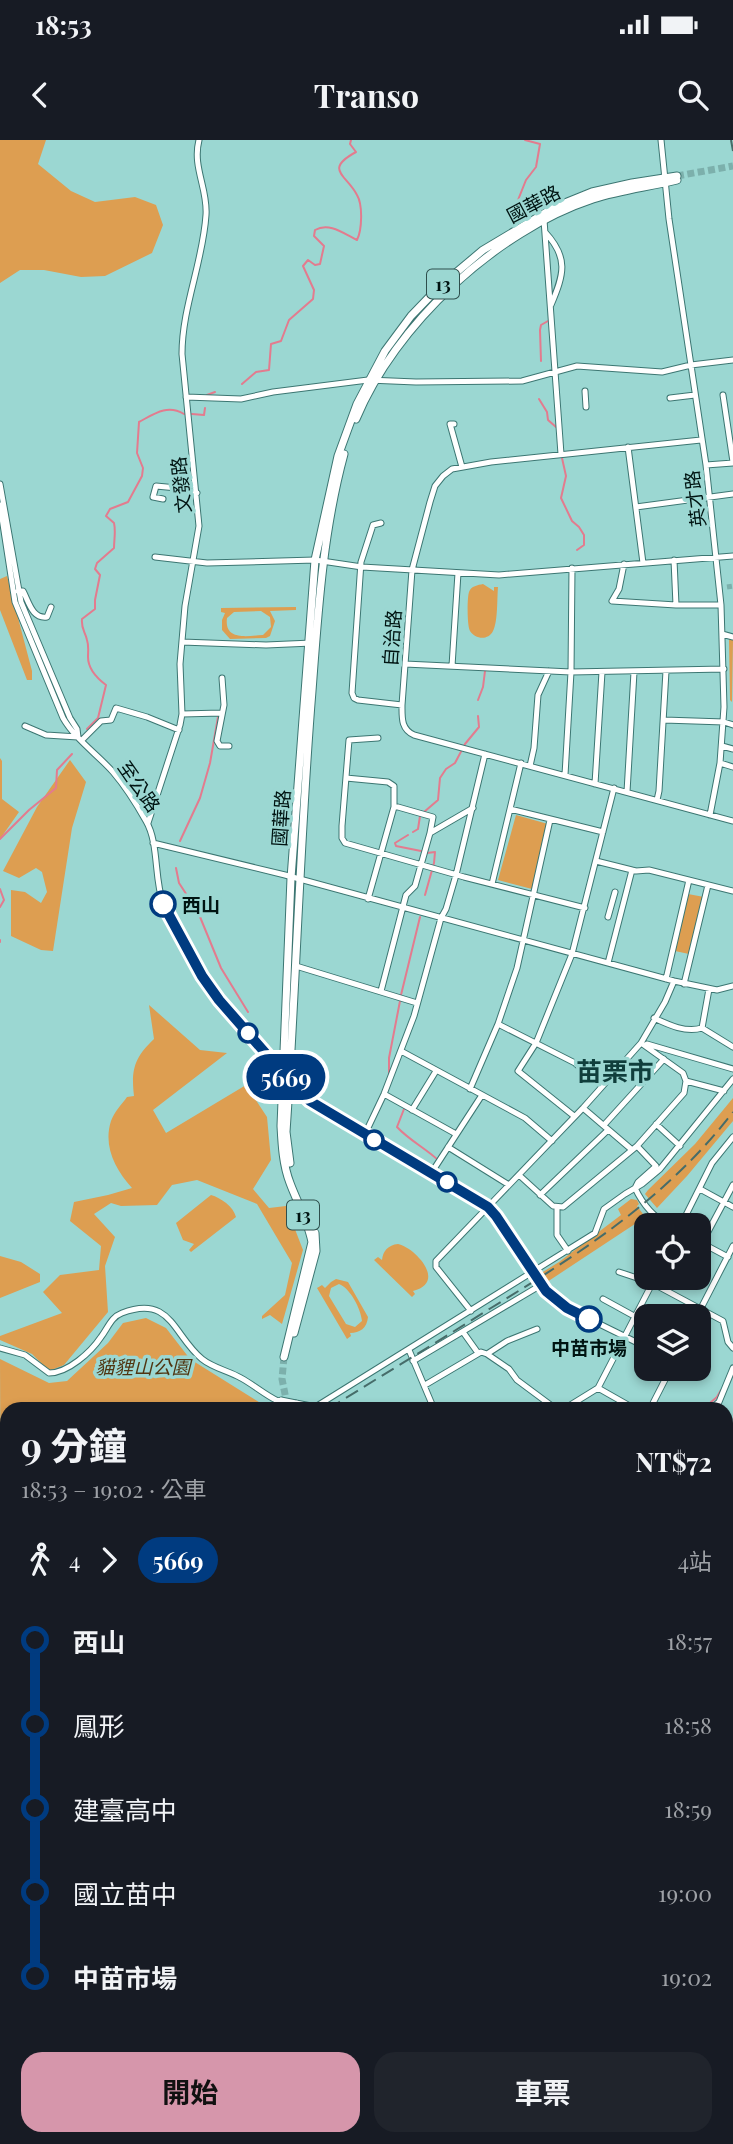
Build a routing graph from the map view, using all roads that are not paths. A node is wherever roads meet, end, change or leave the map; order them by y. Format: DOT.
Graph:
graph roads {
  1 [pos="199,140"];
  2 [pos="661,140"];
  3 [pos="677,178"];
  4 [pos="666,180"];
  5 [pos="544,217"];
  6 [pos="545,232"];
  7 [pos="550,307"];
  8 [pos="733,360"];
  9 [pos="691,365"];
  10 [pos="555,373"];
  11 [pos="372,381"];
  12 [pos="585,391"];
  13 [pos="695,395"];
  14 [pos="723,395"];
  15 [pos="187,397"];
  16 [pos="670,398"];
  17 [pos="586,407"];
  18 [pos="454,424"];
  19 [pos="701,440"];
  20 [pos="628,447"];
  21 [pos="561,454"];
  22 [pos="733,463"];
  23 [pos="706,465"];
  24 [pos="462,467"];
  25 [pos="0,484"];
  26 [pos="197,493"];
  27 [pos="733,494"];
  28 [pos="709,497"];
  29 [pos="163,499"];
  30 [pos="0,505"];
  31 [pos="636,507"];
  32 [pos="382,523"];
  33 [pos="9,544"];
  34 [pos="733,556"];
  35 [pos="155,557"];
  36 [pos="716,557"];
  37 [pos="674,560"];
  38 [pos="194,561"];
  39 [pos="318,561"];
  40 [pos="643,563"];
  41 [pos="624,564"];
  42 [pos="362,567"];
  43 [pos="572,568"];
  44 [pos="412,569"];
  45 [pos="458,573"];
  46 [pos="719,587"];
  47 [pos="727,587"];
  48 [pos="18,591"];
  49 [pos="721,605"];
  50 [pos="677,606"];
  51 [pos="51,607"];
  52 [pos="722,634"];
  53 [pos="733,637"];
  54 [pos="35,642"];
  55 [pos="182,642"];
  56 [pos="312,643"];
  57 [pos="405,664"];
  58 [pos="452,666"];
  59 [pos="724,669"];
  60 [pos="549,671"];
  61 [pos="666,671"];
  62 [pos="571,672"];
  63 [pos="601,672"];
  64 [pos="634,672"];
  65 [pos="222,678"];
  66 [pos="402,705"];
  67 [pos="724,707"];
  68 [pos="733,709"];
  69 [pos="221,713"];
  70 [pos="182,714"];
  71 [pos="664,720"];
  72 [pos="723,722"];
  73 [pos="733,725"];
  74 [pos="25,726"];
  75 [pos="178,730"];
  76 [pos="378,738"];
  77 [pos="80,739"];
  78 [pos="229,746"];
  79 [pos="722,746"];
  80 [pos="733,749"];
  81 [pos="485,754"];
  82 [pos="521,763"];
  83 [pos="720,763"];
  84 [pos="530,766"];
  85 [pos="733,767"];
  86 [pos="565,775"];
  87 [pos="346,778"];
  88 [pos="595,784"];
  89 [pos="614,788"];
  90 [pos="627,792"];
  91 [pos="657,800"];
  92 [pos="394,807"];
  93 [pos="473,808"];
  94 [pos="510,809"];
  95 [pos="710,815"];
  96 [pos="550,820"];
  97 [pos="733,821"];
  98 [pos="148,823"];
  99 [pos="603,832"];
  100 [pos="430,833"];
  101 [pos="153,843"];
  102 [pos="381,853"];
  103 [pos="596,861"];
  104 [pos="421,865"];
  105 [pos="632,870"];
  106 [pos="456,875"];
  107 [pos="296,879"];
  108 [pos="689,880"];
  109 [pos="492,884"];
  110 [pos="708,885"];
  111 [pos="733,891"];
  112 [pos="615,892"];
  113 [pos="533,894"];
  114 [pos="368,899"];
  115 [pos="611,904"];
  116 [pos="585,908"];
  117 [pos="622,908"];
  118 [pos="404,909"];
  119 [pos="608,917"];
  120 [pos="441,918"];
  121 [pos="522,941"];
  122 [pos="572,954"];
  123 [pos="608,963"];
  124 [pos="296,966"];
  125 [pos="666,979"];
  126 [pos="674,981"];
  127 [pos="684,984"];
  128 [pos="733,986"];
  129 [pos="709,989"];
  130 [pos="381,991"];
  131 [pos="417,1003"];
  132 [pos="654,1018"];
  133 [pos="498,1024"];
  134 [pos="702,1028"];
  135 [pos="641,1042"];
  136 [pos="536,1043"];
  137 [pos="733,1047"];
  138 [pos="401,1051"];
  139 [pos="664,1059"];
  140 [pos="733,1069"];
  141 [pos="436,1071"];
  142 [pos="283,1072"];
  143 [pos="733,1079"];
  144 [pos="289,1080"];
  145 [pos="687,1081"];
  146 [pos="602,1086"];
  147 [pos="470,1089"];
  148 [pos="724,1091"];
  149 [pos="384,1094"];
  150 [pos="482,1095"];
  151 [pos="583,1108"];
  152 [pos="412,1110"];
  153 [pos="574,1116"];
  154 [pos="656,1124"];
  155 [pos="606,1128"];
  156 [pos="365,1134"];
  157 [pos="456,1134"];
  158 [pos="733,1137"];
  159 [pos="552,1141"];
  160 [pos="680,1146"];
  161 [pos="448,1147"];
  162 [pos="634,1147"];
  163 [pos="432,1172"];
  164 [pos="519,1175"];
  165 [pos="291,1179"];
  166 [pos="509,1185"];
  167 [pos="733,1185"];
  168 [pos="635,1188"];
  169 [pos="700,1189"];
  170 [pos="540,1195"];
  171 [pos="725,1202"];
  172 [pos="488,1207"];
  173 [pos="733,1207"];
  174 [pos="557,1208"];
  175 [pos="653,1213"];
  176 [pos="687,1213"];
  177 [pos="711,1224"];
  178 [pos="733,1246"];
  179 [pos="711,1248"];
  180 [pos="568,1251"];
  181 [pos="728,1257"];
  182 [pos="533,1272"];
  183 [pos="619,1272"];
  184 [pos="634,1276"];
  185 [pos="541,1284"];
  186 [pos="670,1290"];
  187 [pos="603,1299"];
  188 [pos="693,1304"];
  189 [pos="704,1304"];
  190 [pos="471,1311"];
  191 [pos="711,1314"];
  192 [pos="634,1316"];
  193 [pos="537,1328"];
  194 [pos="463,1332"];
  195 [pos="624,1336"];
  196 [pos="634,1341"];
  197 [pos="0,1348"];
  198 [pos="733,1348"];
  199 [pos="409,1350"];
  200 [pos="478,1353"];
  201 [pos="486,1354"];
  202 [pos="286,1358"];
  203 [pos="413,1362"];
  204 [pos="733,1368"];
  205 [pos="664,1381"];
  206 [pos="425,1385"];
  207 [pos="598,1388"];
  208 [pos="291,1402"];
  209 [pos="324,1402"];
  210 [pos="431,1402"];
  211 [pos="546,1402"];
  212 [pos="575,1402"];
  213 [pos="623,1402"];
  214 [pos="654,1402"];
  215 [pos="719,1402"];
  1 -- 15 [label="street, 文發路"];
  2 -- 4 [label="street, 英才路"];
  3 -- 4 [label="main road, 國華路 / 13"];
  4 -- 5 [label="main road, 國華路 / 13"];
  4 -- 9 [label="street, 英才路"];
  5 -- 6 [label="street"];
  5 -- 11 [label="main road, 國華路 / 13"];
  6 -- 7 [label="street"];
  6 -- 7 [label="street"];
  7 -- 10 [label="street"];
  8 -- 9 [label="street"];
  9 -- 10 [label="street"];
  9 -- 13 [label="street, 英才路"];
  10 -- 11 [label="street"];
  10 -- 21 [label="street"];
  11 -- 15 [label="street"];
  11 -- 39 [label="main road, 國華路 / 13"];
  12 -- 17 [label="street"];
  13 -- 16 [label="street"];
  13 -- 19 [label="street, 英才路"];
  14 -- 22 [label="street"];
  15 -- 26 [label="street, 文發路"];
  18 -- 24 [label="street"];
  19 -- 20 [label="street, 自治路"];
  19 -- 23 [label="street, 英才路"];
  20 -- 21 [label="street, 自治路"];
  20 -- 31 [label="street"];
  21 -- 24 [label="street, 自治路"];
  22 -- 23 [label="street"];
  23 -- 28 [label="street, 英才路"];
  24 -- 44 [label="street, 自治路"];
  25 -- 33 [label="street, 至公路"];
  26 -- 29 [label="street"];
  26 -- 38 [label="street, 文發路"];
  27 -- 28 [label="street"];
  28 -- 31 [label="street"];
  28 -- 36 [label="street, 英才路"];
  30 -- 33 [label="street, 至公路"];
  31 -- 40 [label="street"];
  32 -- 42 [label="street"];
  33 -- 48 [label="street, 至公路"];
  33 -- 54 [label="street, 至公路"];
  34 -- 36 [label="street"];
  35 -- 38 [label="street"];
  36 -- 37 [label="street"];
  36 -- 46 [label="street, 英才路"];
  37 -- 40 [label="street"];
  37 -- 50 [label="street"];
  38 -- 39 [label="street"];
  38 -- 55 [label="street, 文發路"];
  39 -- 42 [label="street"];
  39 -- 56 [label="main road, 國華路 / 13"];
  40 -- 41 [label="street"];
  41 -- 43 [label="street"];
  41 -- 50 [label="street"];
  42 -- 44 [label="street"];
  42 -- 66 [label="street"];
  43 -- 45 [label="street"];
  43 -- 62 [label="street"];
  44 -- 45 [label="street"];
  44 -- 57 [label="street, 自治路"];
  45 -- 58 [label="street"];
  46 -- 47 [label="street"];
  46 -- 49 [label="street, 英才路"];
  48 -- 51 [label="street"];
  48 -- 54 [label="street, 至公路"];
  49 -- 50 [label="street"];
  49 -- 52 [label="street, 英才路"];
  52 -- 53 [label="street"];
  52 -- 59 [label="street, 英才路"];
  54 -- 77 [label="street, 至公路"];
  55 -- 56 [label="street"];
  55 -- 70 [label="street, 文發路"];
  56 -- 107 [label="main road, 國華路 / 13"];
  57 -- 58 [label="street"];
  57 -- 66 [label="street, 自治路"];
  58 -- 60 [label="street"];
  59 -- 61 [label="street"];
  59 -- 67 [label="street, 英才路"];
  60 -- 62 [label="street"];
  60 -- 84 [label="street"];
  61 -- 64 [label="street"];
  61 -- 71 [label="street"];
  62 -- 63 [label="street"];
  62 -- 86 [label="street"];
  63 -- 64 [label="street"];
  63 -- 88 [label="street"];
  64 -- 90 [label="street"];
  65 -- 69 [label="street"];
  66 -- 81 [label="street, 自治路"];
  67 -- 68 [label="street"];
  67 -- 72 [label="street, 英才路"];
  69 -- 70 [label="street"];
  69 -- 78 [label="street"];
  70 -- 75 [label="street, 文發路"];
  71 -- 72 [label="street"];
  71 -- 91 [label="street"];
  72 -- 73 [label="street"];
  72 -- 79 [label="street, 英才路"];
  74 -- 77 [label="street"];
  75 -- 77 [label="street"];
  75 -- 98 [label="street, 文發路"];
  76 -- 87 [label="street"];
  77 -- 98 [label="street, 至公路"];
  79 -- 80 [label="street"];
  79 -- 83 [label="street, 英才路"];
  81 -- 82 [label="street, 自治路"];
  81 -- 93 [label="street"];
  82 -- 84 [label="street, 自治路"];
  82 -- 94 [label="street"];
  83 -- 85 [label="street"];
  83 -- 95 [label="street, 英才路"];
  84 -- 86 [label="street, 自治路"];
  86 -- 88 [label="street, 自治路"];
  87 -- 92 [label="street"];
  87 -- 102 [label="street"];
  88 -- 89 [label="street, 自治路"];
  89 -- 90 [label="street, 自治路"];
  89 -- 99 [label="street"];
  90 -- 91 [label="street, 自治路"];
  91 -- 95 [label="street, 自治路"];
  92 -- 100 [label="street"];
  92 -- 102 [label="street"];
  93 -- 100 [label="street"];
  93 -- 106 [label="street"];
  94 -- 96 [label="street"];
  94 -- 109 [label="street"];
  95 -- 97 [label="street, 自治路"];
  96 -- 99 [label="street"];
  96 -- 113 [label="street"];
  98 -- 101 [label="street, 至公路"];
  99 -- 103 [label="street"];
  100 -- 104 [label="street"];
  101 -- 107 [label="street"];
  101 -- 142 [label="street, 至公路"];
  102 -- 104 [label="street"];
  102 -- 114 [label="street"];
  103 -- 105 [label="street"];
  103 -- 116 [label="street"];
  104 -- 106 [label="street"];
  104 -- 118 [label="street"];
  105 -- 108 [label="street"];
  105 -- 117 [label="street"];
  106 -- 109 [label="street"];
  106 -- 120 [label="street"];
  107 -- 114 [label="street"];
  107 -- 124 [label="main road, 國華路 / 13"];
  107 -- 142 [label="main road, 國華路 / 13"];
  108 -- 110 [label="street"];
  108 -- 125 [label="street"];
  109 -- 113 [label="street"];
  110 -- 111 [label="street"];
  110 -- 127 [label="street"];
  112 -- 115 [label="street"];
  113 -- 116 [label="street"];
  113 -- 121 [label="street"];
  114 -- 118 [label="street"];
  115 -- 117 [label="street"];
  115 -- 119 [label="street"];
  116 -- 122 [label="street"];
  117 -- 123 [label="street"];
  118 -- 120 [label="street"];
  118 -- 130 [label="street"];
  120 -- 121 [label="street"];
  120 -- 131 [label="street"];
  121 -- 122 [label="street"];
  121 -- 133 [label="street"];
  122 -- 123 [label="street"];
  122 -- 136 [label="street"];
  123 -- 125 [label="street"];
  124 -- 130 [label="street"];
  124 -- 144 [label="main road, 國華路 / 13"];
  125 -- 126 [label="street"];
  126 -- 127 [label="street"];
  126 -- 132 [label="street"];
  127 -- 129 [label="street"];
  128 -- 129 [label="street"];
  129 -- 134 [label="street"];
  130 -- 131 [label="street"];
  131 -- 138 [label="street"];
  132 -- 134 [label="street"];
  132 -- 135 [label="street"];
  133 -- 136 [label="street"];
  133 -- 147 [label="street"];
  134 -- 137 [label="street"];
  135 -- 139 [label="street"];
  135 -- 140 [label="street"];
  135 -- 146 [label="street"];
  136 -- 146 [label="street"];
  136 -- 153 [label="street"];
  138 -- 141 [label="street"];
  138 -- 149 [label="street"];
  139 -- 145 [label="street"];
  139 -- 155 [label="street"];
  141 -- 147 [label="street"];
  141 -- 152 [label="street"];
  142 -- 144 [label="street, 至公路"];
  142 -- 165 [label="main road, 國華路 / 13"];
  143 -- 148 [label="street"];
  144 -- 156 [label="street, 至公路"];
  144 -- 165 [label="main road, 國華路 / 13"];
  145 -- 148 [label="street"];
  145 -- 154 [label="street"];
  146 -- 151 [label="street"];
  147 -- 150 [label="street"];
  148 -- 160 [label="street"];
  149 -- 152 [label="street"];
  149 -- 156 [label="street"];
  150 -- 157 [label="street"];
  150 -- 159 [label="street"];
  151 -- 153 [label="street"];
  151 -- 155 [label="street"];
  152 -- 157 [label="street"];
  153 -- 159 [label="street"];
  154 -- 160 [label="street"];
  154 -- 162 [label="street"];
  155 -- 162 [label="street"];
  155 -- 170 [label="street"];
  156 -- 163 [label="street, 至公路"];
  157 -- 161 [label="street"];
  158 -- 169 [label="street"];
  159 -- 164 [label="street"];
  160 -- 168 [label="street"];
  161 -- 163 [label="street"];
  161 -- 166 [label="street"];
  162 -- 168 [label="street"];
  162 -- 174 [label="street"];
  163 -- 172 [label="street, 至公路"];
  164 -- 166 [label="street"];
  164 -- 170 [label="street"];
  165 -- 202 [label="main road, 國華路 / 13"];
  166 -- 172 [label="street"];
  167 -- 171 [label="street"];
  168 -- 175 [label="street"];
  168 -- 180 [label="street"];
  169 -- 171 [label="street"];
  169 -- 176 [label="street"];
  170 -- 174 [label="street"];
  171 -- 173 [label="street"];
  171 -- 177 [label="street"];
  172 -- 182 [label="street, 至公路"];
  172 -- 190 [label="street"];
  174 -- 180 [label="street"];
  178 -- 181 [label="street"];
  179 -- 181 [label="street"];
  180 -- 182 [label="street"];
  181 -- 189 [label="street"];
  182 -- 185 [label="street, 至公路"];
  182 -- 190 [label="street"];
  183 -- 184 [label="street"];
  185 -- 194 [label="street"];
  185 -- 195 [label="street, 至公路"];
  186 -- 188 [label="street"];
  187 -- 192 [label="street"];
  190 -- 199 [label="street"];
  191 -- 198 [label="street"];
  192 -- 195 [label="street"];
  193 -- 201 [label="street"];
  194 -- 200 [label="street"];
  194 -- 203 [label="street"];
  195 -- 196 [label="street, 至公路"];
  195 -- 207 [label="street"];
  197 -- 208 [label="street, bridge"];
  199 -- 203 [label="street"];
  199 -- 209 [label="street"];
  200 -- 201 [label="street"];
  200 -- 206 [label="street"];
  201 -- 211 [label="street"];
  203 -- 206 [label="street"];
  204 -- 215 [label="street"];
  205 -- 214 [label="street"];
  206 -- 210 [label="street"];
  207 -- 212 [label="street"];
  207 -- 213 [label="street"];
}
